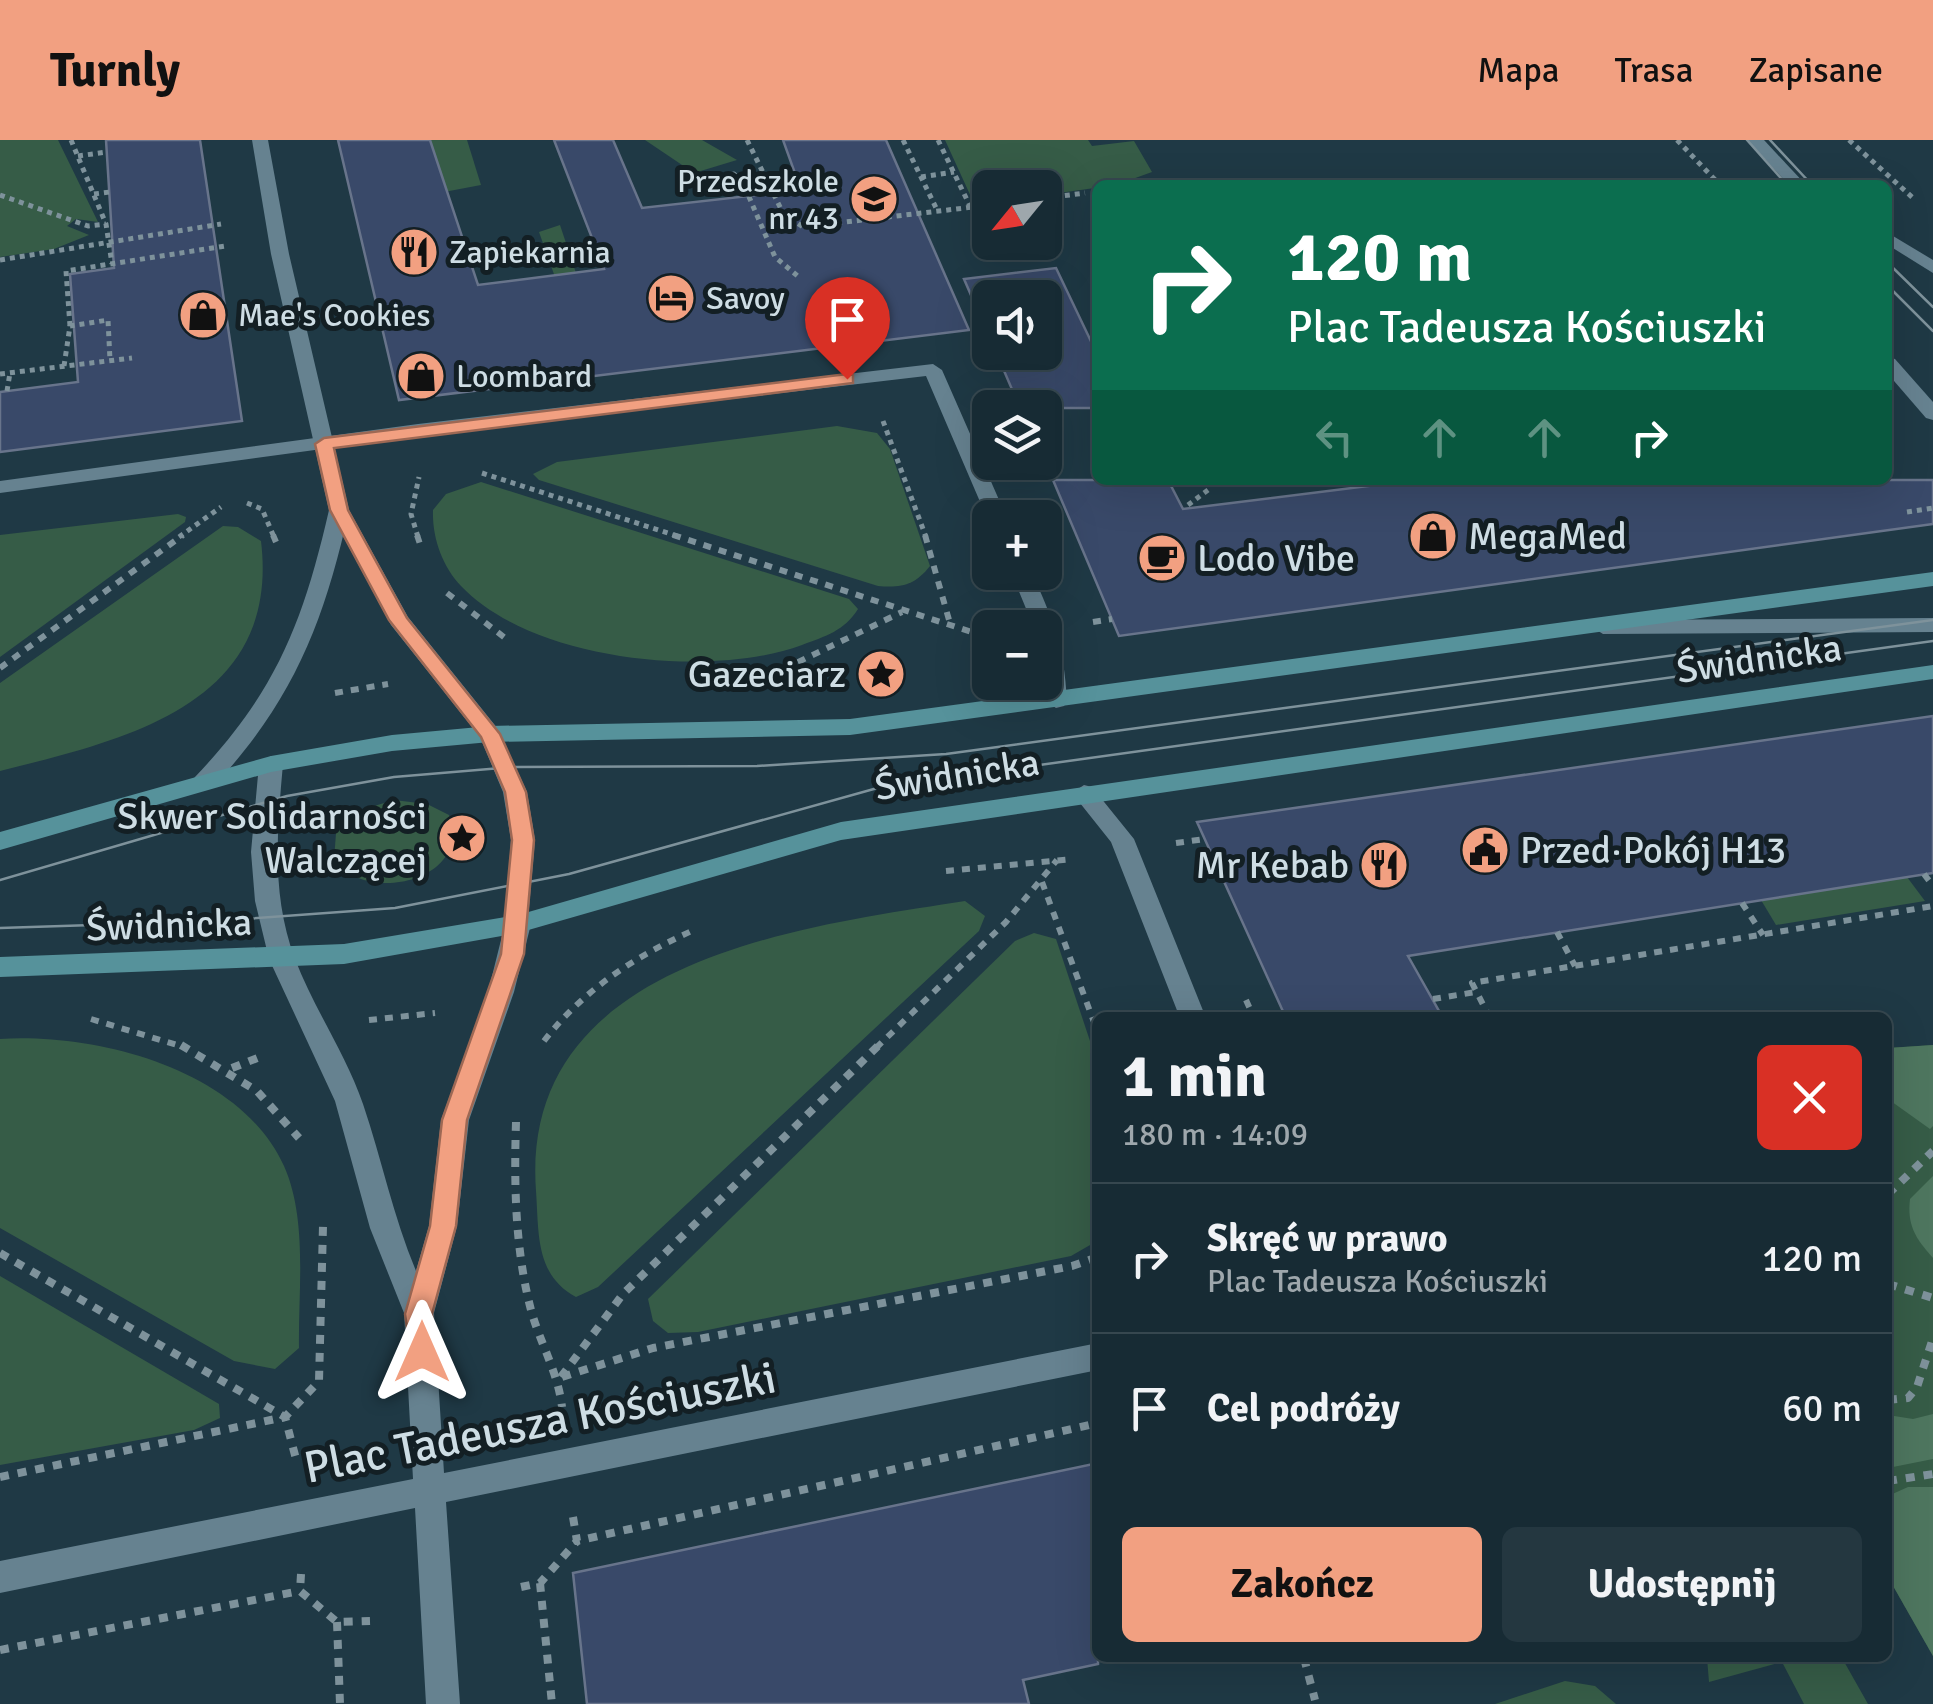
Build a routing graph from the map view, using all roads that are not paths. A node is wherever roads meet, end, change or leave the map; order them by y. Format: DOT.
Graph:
graph roads {
  1 [pos="260,140"];
  2 [pos="1755,140"];
  3 [pos="1793,180"];
  4 [pos="1892,241"];
  5 [pos="1933,268"];
  6 [pos="1892,368"];
  7 [pos="1933,414"];
  8 [pos="324,444"];
  9 [pos="0,486"];
  10 [pos="989,500"];
  11 [pos="339,510"];
  12 [pos="1933,579"];
  13 [pos="1933,625"];
  14 [pos="1588,627"];
  15 [pos="1933,672"];
  16 [pos="1056,701"];
  17 [pos="490,734"];
  18 [pos="271,764"];
  19 [pos="203,782"];
  20 [pos="1084,793"];
  21 [pos="0,841"];
  22 [pos="518,924"];
  23 [pos="282,959"];
  24 [pos="0,967"];
  25 [pos="1191,1012"];
  26 [pos="419,1314"];
  27 [pos="1092,1357"];
  28 [pos="431,1490"];
  29 [pos="0,1577"];
  30 [pos="443,1704"];
  1 -- 8 [label="street"];
  2 -- 3 [label="street"];
  4 -- 5 [label="street"];
  6 -- 7 [label="street"];
  8 -- 9 [label="street"];
  8 -- 10 [label="street"];
  8 -- 11 [label="street"];
  11 -- 17 [label="street"];
  11 -- 19 [label="street"];
  12 -- 14 [label="main road, Świdnicka"];
  13 -- 14 [label="street"];
  14 -- 16 [label="main road, Świdnicka"];
  15 -- 20 [label="main road, Świdnicka"];
  16 -- 17 [label="main road, Świdnicka"];
  17 -- 18 [label="main road, Świdnicka"];
  17 -- 22 [label="street"];
  18 -- 19 [label="main road, Świdnicka"];
  18 -- 23 [label="street"];
  19 -- 21 [label="main road, Świdnicka"];
  20 -- 22 [label="main road, Świdnicka"];
  20 -- 25 [label="street"];
  22 -- 23 [label="main road, Świdnicka"];
  22 -- 26 [label="street"];
  23 -- 24 [label="main road, Świdnicka"];
  23 -- 26 [label="street"];
  26 -- 28 [label="street"];
  27 -- 28 [label="street, Plac Tadeusza Kościuszki"];
  28 -- 29 [label="street, Plac Tadeusza Kościuszki"];
  28 -- 30 [label="street"];
}
